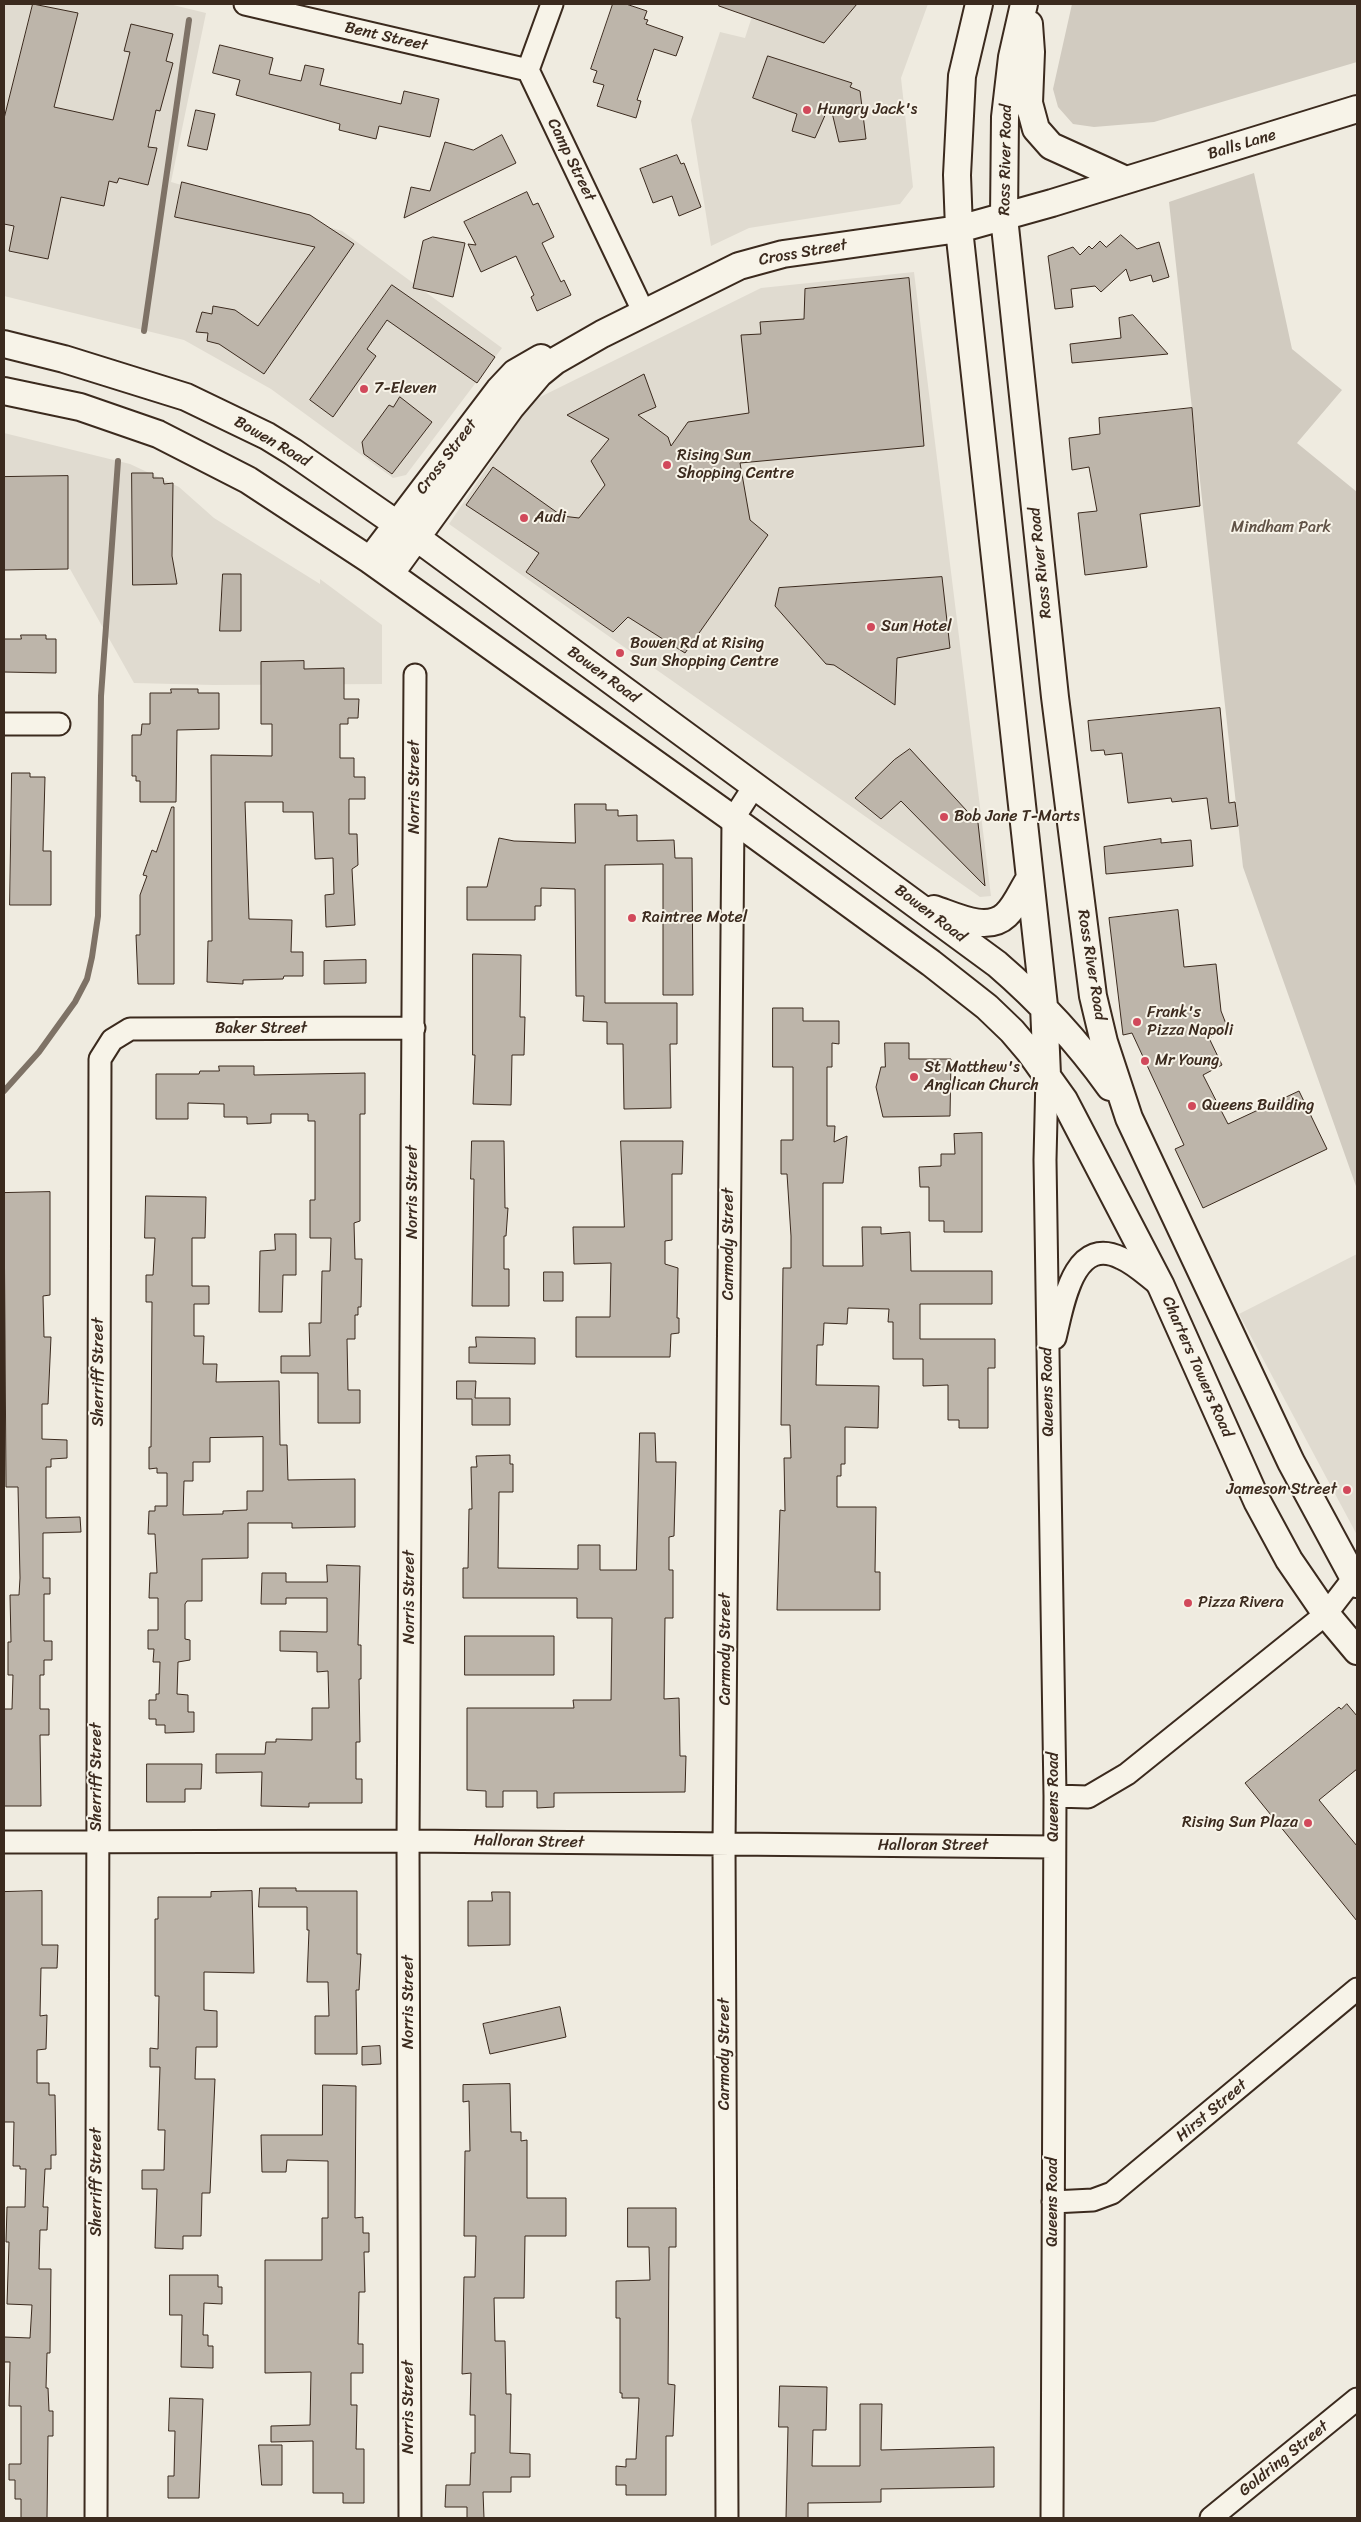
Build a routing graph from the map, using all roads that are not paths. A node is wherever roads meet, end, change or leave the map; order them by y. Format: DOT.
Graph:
graph roads {
  1 [pos="245,4"];
  2 [pos="552,4"];
  3 [pos="979,4"];
  4 [pos="1026,4"];
  5 [pos="528,70"];
  6 [pos="1357,109"];
  7 [pos="1126,180"];
  8 [pos="1004,217"];
  9 [pos="959,229"];
  10 [pos="644,312"];
  11 [pos="4,344"];
  12 [pos="4,391"];
  13 [pos="406,531"];
  14 [pos="380,567"];
  15 [pos="415,675"];
  16 [pos="4,724"];
  17 [pos="59,724"];
  18 [pos="755,786"];
  19 [pos="733,819"];
  20 [pos="1030,878"];
  21 [pos="914,902"];
  22 [pos="1044,1006"];
  23 [pos="414,1028"];
  24 [pos="112,1040"];
  25 [pos="1047,1075"];
  26 [pos="1129,1118"];
  27 [pos="1161,1286"];
  28 [pos="1048,1370"];
  29 [pos="1355,1582"];
  30 [pos="1326,1614"];
  31 [pos="1357,1652"];
  32 [pos="1055,1796"];
  33 [pos="408,1841"];
  34 [pos="4,1842"];
  35 [pos="97,1842"];
  36 [pos="724,1845"];
  37 [pos="1053,1847"];
  38 [pos="1357,1989"];
  39 [pos="1053,2202"];
  40 [pos="1357,2399"];
  41 [pos="96,2518"];
  42 [pos="410,2518"];
  43 [pos="727,2518"];
  44 [pos="1052,2518"];
  45 [pos="1211,2518"];
  1 -- 5 [label="street, Bent Street"];
  2 -- 5 [label="street"];
  3 -- 9 [label="main road"];
  4 -- 7 [label="main road"];
  4 -- 8 [label="main road, Ross River Road"];
  5 -- 10 [label="street, Camp Street"];
  6 -- 7 [label="main road, Balls Lane"];
  7 -- 8 [label="main road, Balls Lane"];
  8 -- 9 [label="main road, Balls Lane"];
  8 -- 26 [label="main road, Ross River Road"];
  9 -- 10 [label="main road, Cross Street"];
  9 -- 20 [label="main road"];
  10 -- 13 [label="main road, Cross Street"];
  11 -- 13 [label="main road, Bowen Road"];
  12 -- 14 [label="main road"];
  13 -- 14 [label="main road, Cross Street"];
  13 -- 18 [label="main road, Bowen Road"];
  14 -- 19 [label="main road"];
  15 -- 23 [label="street, Norris Street"];
  16 -- 17 [label="street"];
  18 -- 19 [label="street"];
  18 -- 21 [label="main road, Bowen Road"];
  19 -- 25 [label="main road"];
  19 -- 36 [label="street, Carmody Street"];
  20 -- 21 [label="main road"];
  20 -- 22 [label="main road"];
  21 -- 22 [label="main road, Bowen Road"];
  22 -- 25 [label="main road"];
  22 -- 26 [label="main road, Bowen Road"];
  23 -- 24 [label="street, Baker Street"];
  23 -- 33 [label="street, Norris Street"];
  24 -- 35 [label="street, Sherriff Street"];
  25 -- 27 [label="main road, Charters Towers Road"];
  25 -- 28 [label="street, Queens Road"];
  26 -- 29 [label="main road"];
  27 -- 28 [label="street"];
  27 -- 30 [label="main road, Charters Towers Road"];
  28 -- 32 [label="street, Queens Road"];
  29 -- 30 [label="street"];
  30 -- 31 [label="main road, Charters Towers Road"];
  30 -- 32 [label="street"];
  32 -- 37 [label="street, Queens Road"];
  33 -- 35 [label="street, Halloran Street"];
  33 -- 36 [label="street, Halloran Street"];
  33 -- 42 [label="street, Norris Street"];
  34 -- 35 [label="street, Halloran Street"];
  35 -- 41 [label="street, Sherriff Street"];
  36 -- 37 [label="street, Halloran Street"];
  36 -- 43 [label="street, Carmody Street"];
  37 -- 39 [label="street, Queens Road"];
  38 -- 39 [label="street, Hirst Street"];
  39 -- 44 [label="street, Queens Road"];
  40 -- 45 [label="street, Goldring Street"];
}
